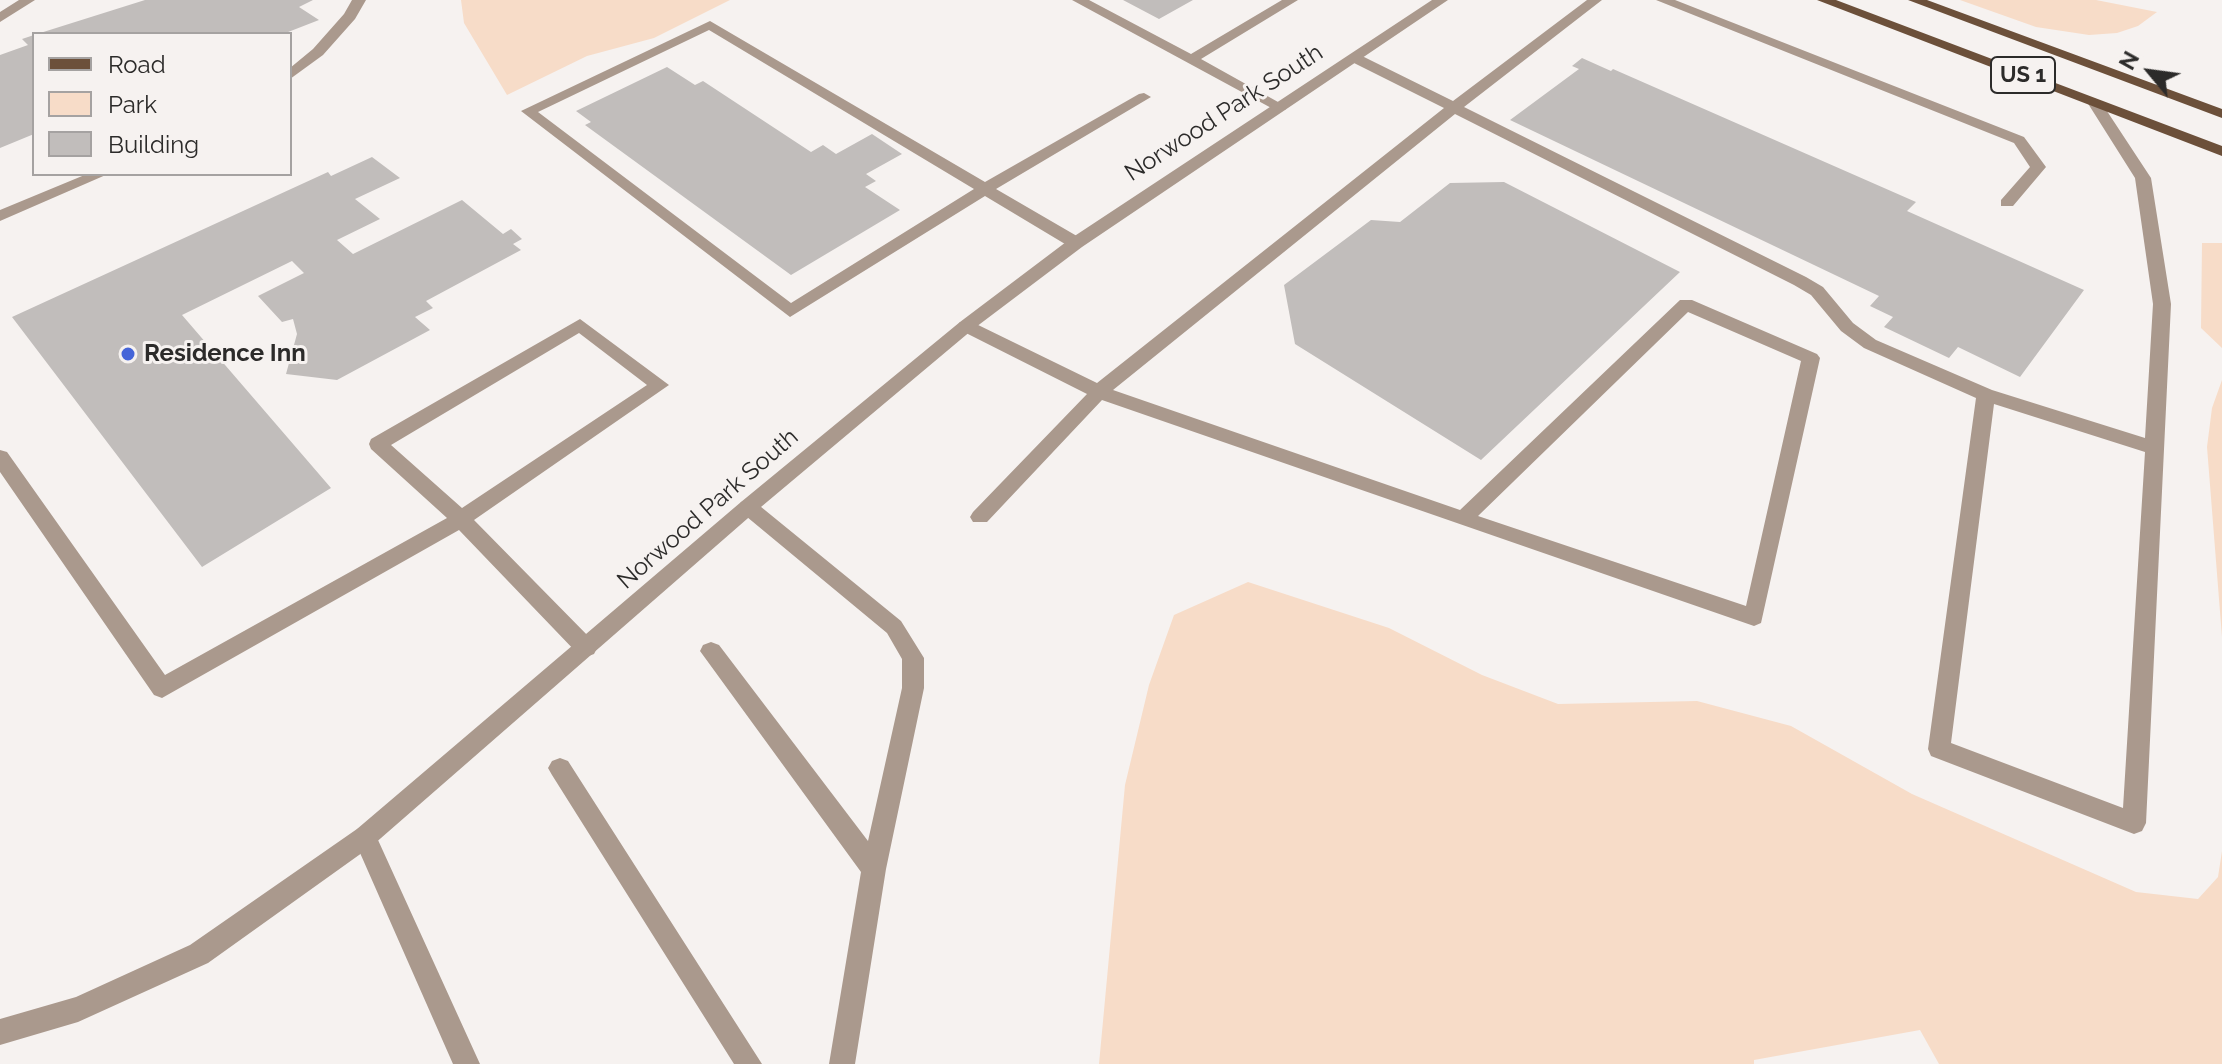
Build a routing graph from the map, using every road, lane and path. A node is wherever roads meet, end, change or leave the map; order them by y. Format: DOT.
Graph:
graph roads {
  1 [pos="28,0"];
  2 [pos="359,0"];
  3 [pos="1079,0"];
  4 [pos="1291,0"];
  5 [pos="1441,0"];
  6 [pos="1595,0"];
  7 [pos="1663,0"];
  8 [pos="1824,0"];
  9 [pos="1915,0"];
  10 [pos="0,18"];
  11 [pos="1355,58"];
  12 [pos="1192,59"];
  13 [pos="292,73"];
  14 [pos="1144,97"];
  15 [pos="2094,102"];
  16 [pos="1280,107"];
  17 [pos="1453,108"];
  18 [pos="2222,114"];
  19 [pos="2222,151"];
  20 [pos="95,176"];
  21 [pos="985,189"];
  22 [pos="2007,203"];
  23 [pos="0,216"];
  24 [pos="1076,243"];
  25 [pos="966,326"];
  26 [pos="1099,392"];
  27 [pos="1986,395"];
  28 [pos="2154,448"];
  29 [pos="0,457"];
  30 [pos="748,507"];
  31 [pos="980,517"];
  32 [pos="461,519"];
  33 [pos="1463,519"];
  34 [pos="586,648"];
  35 [pos="711,651"];
  36 [pos="560,768"];
  37 [pos="365,837"];
  38 [pos="874,869"];
  39 [pos="0,1032"];
  40 [pos="467,1064"];
  41 [pos="749,1064"];
  42 [pos="842,1064"];
  1 -- 10 [label="street"];
  2 -- 13 [label="street"];
  3 -- 12 [label="street"];
  4 -- 12 [label="street"];
  5 -- 11 [label="street, Norwood Park South"];
  6 -- 17 [label="street"];
  7 -- 22 [label="street"];
  8 -- 15 [label="main road, US 1"];
  9 -- 18 [label="main road, US 1"];
  11 -- 16 [label="street, Norwood Park South"];
  11 -- 17 [label="street"];
  12 -- 16 [label="street"];
  14 -- 21 [label="street"];
  15 -- 19 [label="main road, US 1"];
  15 -- 28 [label="street"];
  16 -- 24 [label="street, Norwood Park South"];
  17 -- 26 [label="street"];
  17 -- 27 [label="street"];
  20 -- 23 [label="street"];
  21 -- 21 [label="street"];
  21 -- 24 [label="street"];
  24 -- 25 [label="street, Norwood Park South"];
  25 -- 26 [label="street"];
  25 -- 30 [label="street, Norwood Park South"];
  26 -- 31 [label="street"];
  26 -- 33 [label="street"];
  27 -- 28 [label="street"];
  27 -- 28 [label="street"];
  29 -- 32 [label="street"];
  30 -- 34 [label="street, Norwood Park South"];
  30 -- 38 [label="street"];
  32 -- 32 [label="street"];
  32 -- 34 [label="street"];
  33 -- 33 [label="street"];
  34 -- 37 [label="street, Norwood Park South"];
  35 -- 38 [label="street"];
  36 -- 41 [label="street"];
  37 -- 39 [label="street, Norwood Park South"];
  37 -- 40 [label="street"];
  38 -- 42 [label="street"];
}
